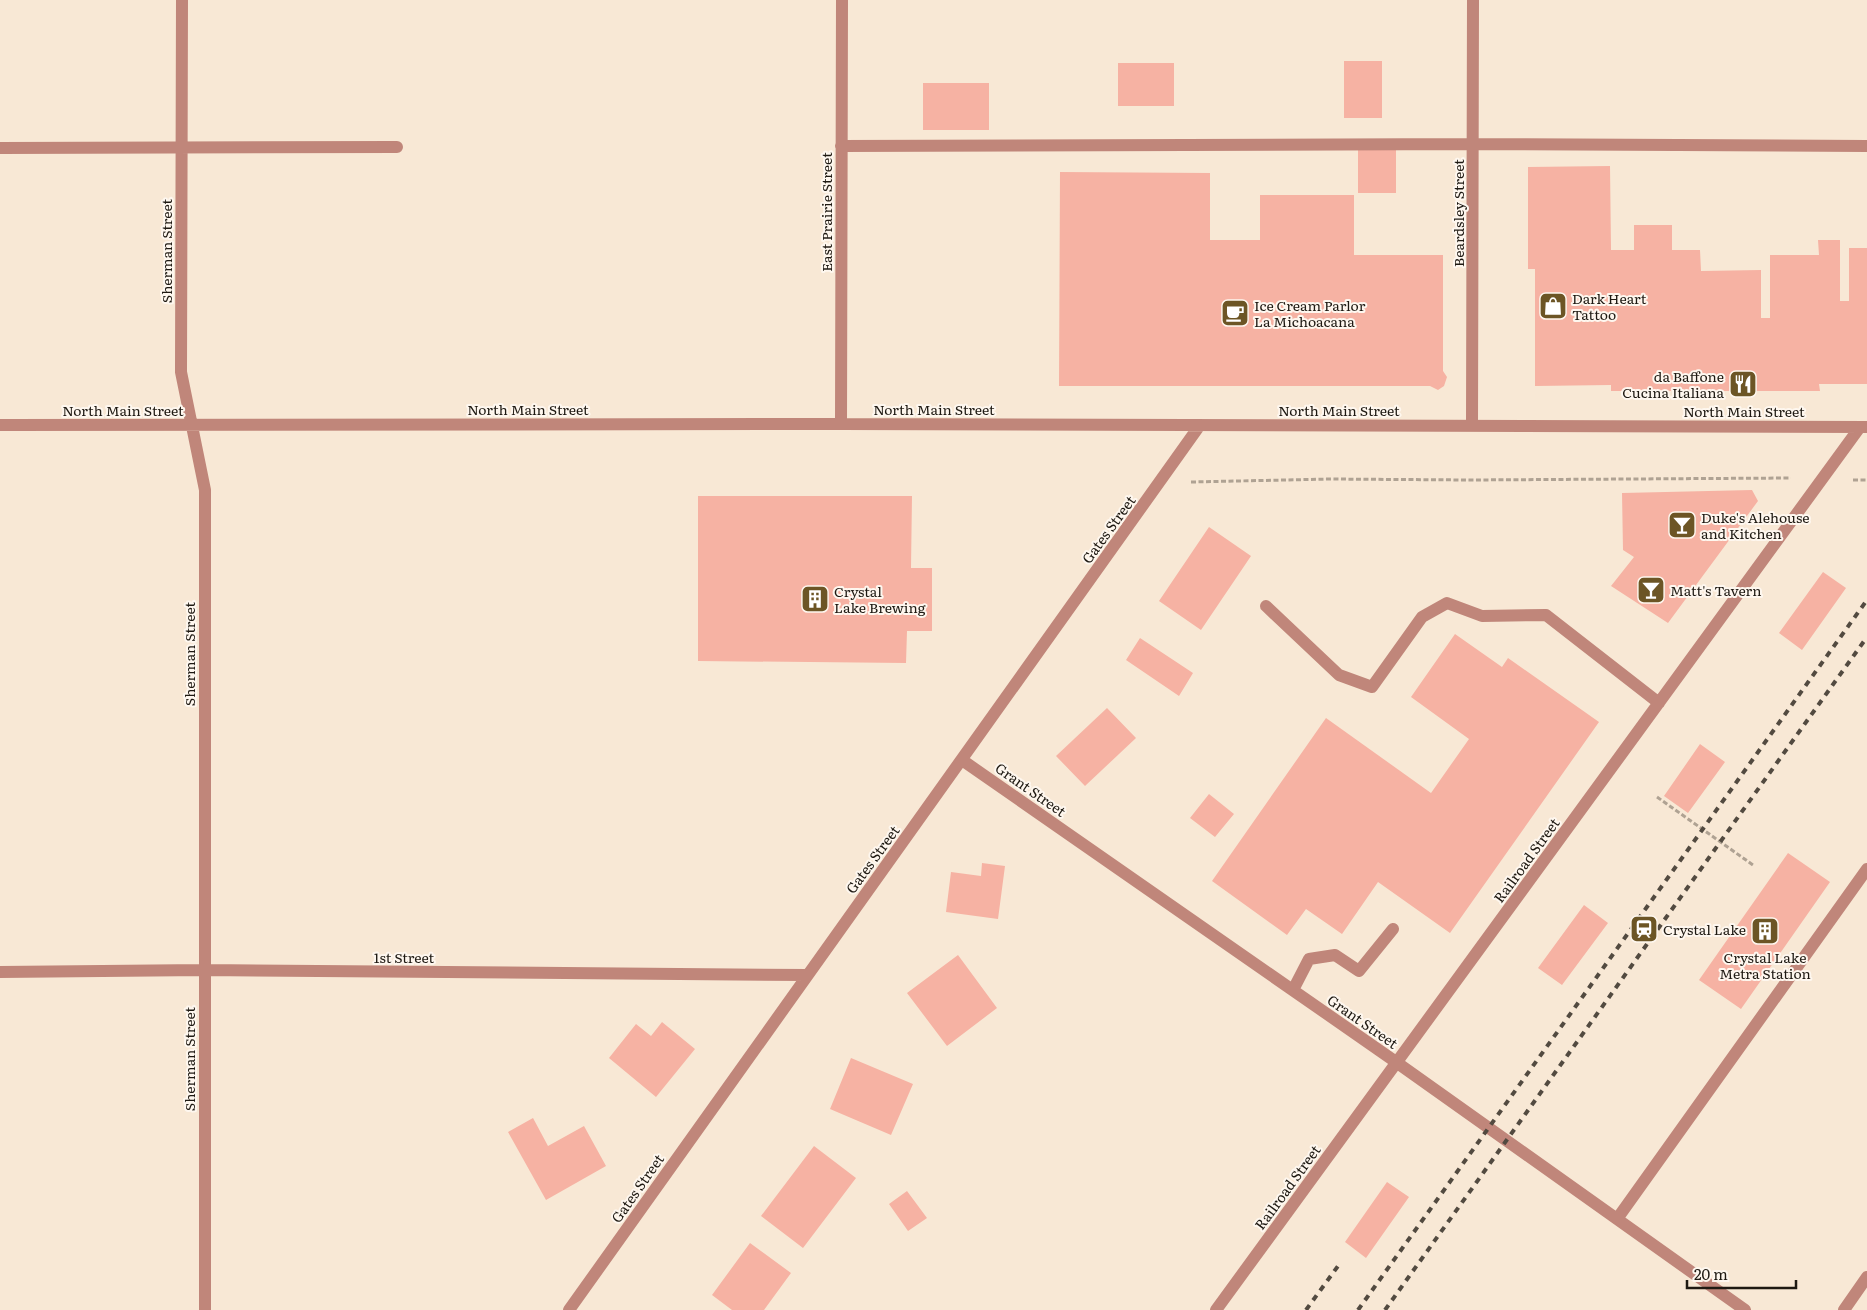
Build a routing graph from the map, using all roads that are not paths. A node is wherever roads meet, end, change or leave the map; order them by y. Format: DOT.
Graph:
graph roads {
  1 [pos="182,0"];
  2 [pos="842,0"];
  3 [pos="1472,0"];
  4 [pos="1474,144"];
  5 [pos="841,146"];
  6 [pos="1867,146"];
  7 [pos="181,147"];
  8 [pos="398,147"];
  9 [pos="0,148"];
  10 [pos="841,424"];
  11 [pos="1200,424"];
  12 [pos="0,425"];
  13 [pos="193,425"];
  14 [pos="1472,425"];
  15 [pos="1864,427"];
  16 [pos="1266,606"];
  17 [pos="1659,703"];
  18 [pos="962,760"];
  19 [pos="1867,869"];
  20 [pos="1393,929"];
  21 [pos="204,970"];
  22 [pos="0,972"];
  23 [pos="807,975"];
  24 [pos="1293,990"];
  25 [pos="1396,1062"];
  26 [pos="1617,1219"];
  27 [pos="1867,1277"];
  28 [pos="205,1310"];
  29 [pos="569,1310"];
  30 [pos="1216,1310"];
  31 [pos="1745,1310"];
  32 [pos="1844,1310"];
  1 -- 7 [label="street, Sherman Street"];
  2 -- 5 [label="street, East Prairie Street"];
  3 -- 4 [label="street, Beardsley Street"];
  4 -- 5 [label="street"];
  4 -- 6 [label="street"];
  4 -- 14 [label="street, Beardsley Street"];
  5 -- 10 [label="street, East Prairie Street"];
  7 -- 8 [label="street"];
  7 -- 9 [label="street"];
  7 -- 13 [label="street, Sherman Street"];
  10 -- 11 [label="street, North Main Street"];
  10 -- 13 [label="street, North Main Street"];
  11 -- 14 [label="street, North Main Street"];
  11 -- 18 [label="street, Gates Street"];
  12 -- 13 [label="street, North Main Street"];
  13 -- 21 [label="street, Sherman Street"];
  14 -- 15 [label="street, North Main Street"];
  15 -- 17 [label="street, Railroad Street"];
  16 -- 17 [label="street"];
  17 -- 25 [label="street, Railroad Street"];
  18 -- 23 [label="street, Gates Street"];
  18 -- 24 [label="street, Grant Street"];
  19 -- 26 [label="street"];
  20 -- 24 [label="street"];
  21 -- 22 [label="street, 1st Street"];
  21 -- 23 [label="street, 1st Street"];
  21 -- 28 [label="street, Sherman Street"];
  23 -- 29 [label="street, Gates Street"];
  24 -- 25 [label="street, Grant Street"];
  25 -- 26 [label="street, Grant Street"];
  25 -- 30 [label="street, Railroad Street"];
  26 -- 31 [label="street, Grant Street"];
  27 -- 32 [label="street"];
}
